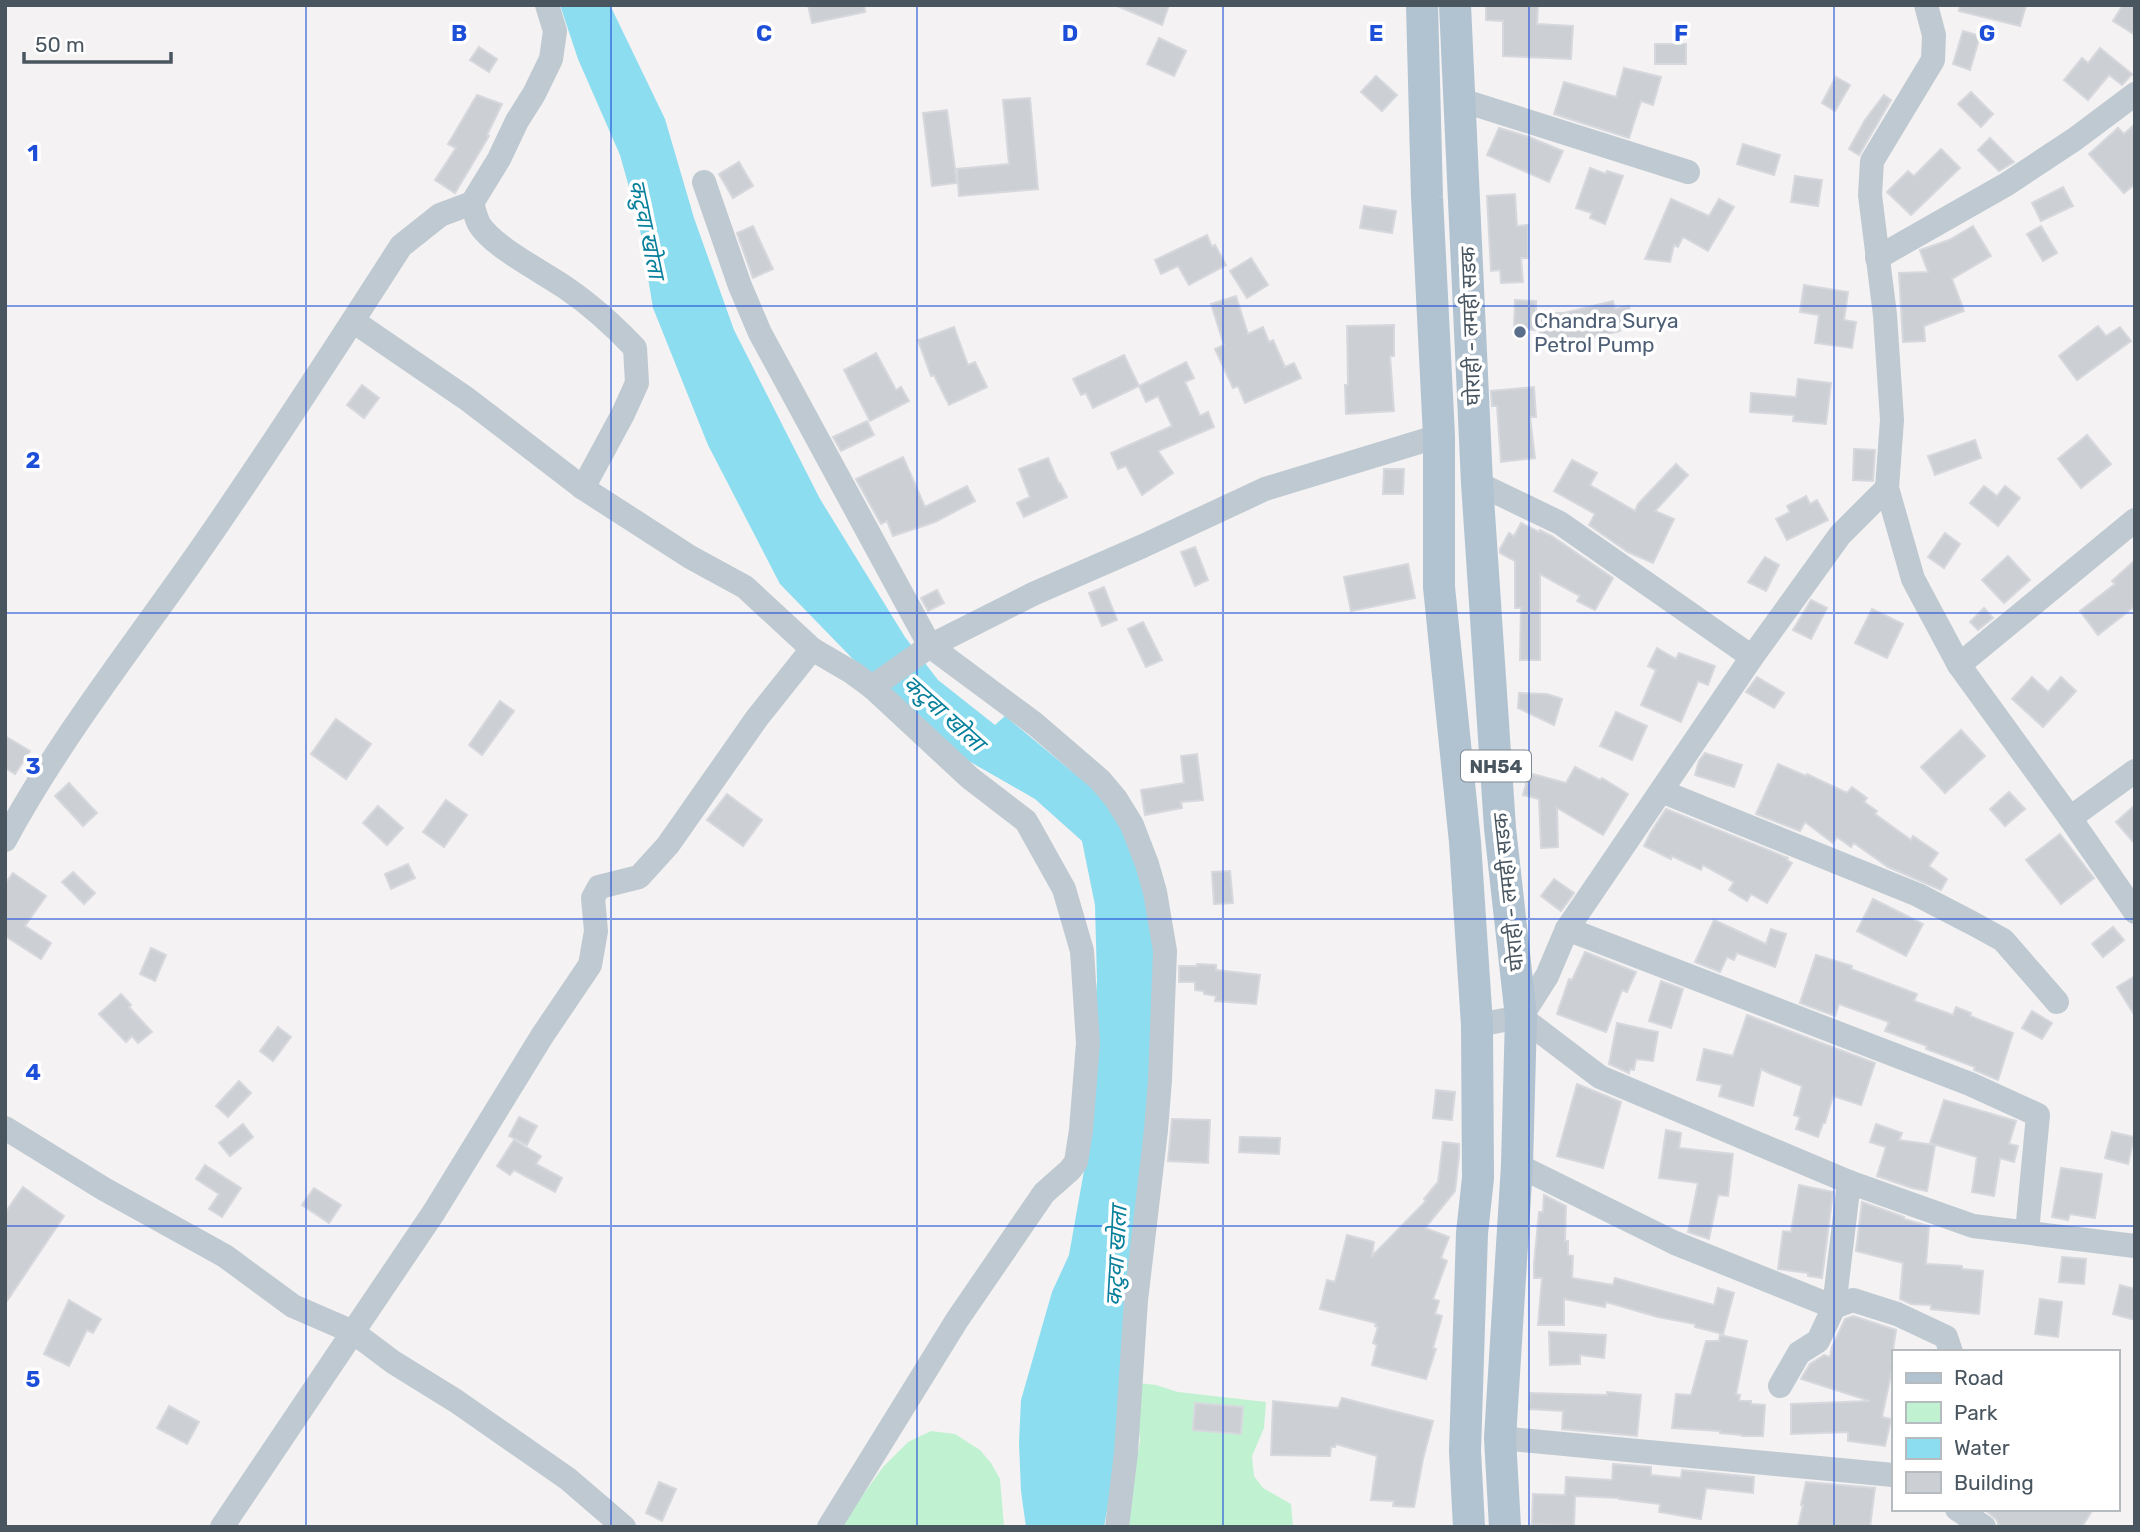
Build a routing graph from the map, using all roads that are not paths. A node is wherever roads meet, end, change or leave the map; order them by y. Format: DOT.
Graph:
graph roads {
  1 [pos="547,5"];
  2 [pos="1422,5"];
  3 [pos="1455,5"];
  4 [pos="1926,5"];
  5 [pos="2135,94"];
  6 [pos="1461,100"];
  7 [pos="1688,172"];
  8 [pos="704,182"];
  9 [pos="472,203"];
  10 [pos="1877,258"];
  11 [pos="353,321"];
  12 [pos="1439,436"];
  13 [pos="1477,483"];
  14 [pos="583,488"];
  15 [pos="1887,488"];
  16 [pos="2135,520"];
  17 [pos="930,646"];
  18 [pos="812,649"];
  19 [pos="1752,657"];
  20 [pos="1959,665"];
  21 [pos="872,687"];
  22 [pos="2135,771"];
  23 [pos="1661,792"];
  24 [pos="2070,818"];
  25 [pos="5,840"];
  26 [pos="2135,912"];
  27 [pos="1567,929"];
  28 [pos="2057,1002"];
  29 [pos="1521,1017"];
  30 [pos="1477,1025"];
  31 [pos="5,1128"];
  32 [pos="1517,1165"];
  33 [pos="1849,1182"];
  34 [pos="2026,1232"];
  35 [pos="2135,1246"];
  36 [pos="1834,1307"];
  37 [pos="353,1332"];
  38 [pos="1950,1350"];
  39 [pos="1780,1386"];
  40 [pos="1500,1438"];
  41 [pos="1892,1475"];
  42 [pos="1960,1511"];
  43 [pos="222,1527"];
  44 [pos="624,1527"];
  45 [pos="828,1527"];
  46 [pos="1117,1527"];
  47 [pos="1469,1527"];
  48 [pos="1505,1527"];
  49 [pos="1984,1527"];
  1 -- 9 [label="street"];
  2 -- 12 [label="main road, घोराही - लमही सडक / NH54"];
  3 -- 6 [label="main road, घोराही - लमही सडक / NH54"];
  4 -- 10 [label="street"];
  5 -- 10 [label="street"];
  6 -- 7 [label="street"];
  6 -- 13 [label="main road, घोराही - लमही सडक / NH54"];
  8 -- 17 [label="street"];
  9 -- 11 [label="street"];
  9 -- 14 [label="street"];
  10 -- 15 [label="street"];
  11 -- 14 [label="street"];
  11 -- 25 [label="street"];
  12 -- 17 [label="street"];
  12 -- 30 [label="main road, घोराही - लमही सडक / NH54"];
  13 -- 19 [label="street"];
  13 -- 29 [label="main road, घोराही - लमही सडक / NH54"];
  14 -- 18 [label="street"];
  15 -- 19 [label="street"];
  15 -- 20 [label="street"];
  16 -- 20 [label="street"];
  17 -- 21 [label="street"];
  17 -- 46 [label="street"];
  18 -- 21 [label="street"];
  18 -- 37 [label="street"];
  19 -- 23 [label="street"];
  20 -- 24 [label="street"];
  21 -- 45 [label="street"];
  22 -- 24 [label="street"];
  23 -- 27 [label="street"];
  23 -- 28 [label="street"];
  24 -- 26 [label="street"];
  27 -- 29 [label="street"];
  27 -- 34 [label="street"];
  29 -- 30 [label="street"];
  29 -- 32 [label="main road, घोराही - लमही सडक / NH54"];
  29 -- 33 [label="street"];
  30 -- 47 [label="main road, घोराही - लमही सडक / NH54"];
  31 -- 37 [label="street"];
  32 -- 36 [label="street"];
  32 -- 40 [label="main road, घोराही - लमही सडक / NH54"];
  33 -- 34 [label="street"];
  33 -- 36 [label="street"];
  34 -- 35 [label="street"];
  36 -- 38 [label="street"];
  36 -- 39 [label="street"];
  37 -- 43 [label="street"];
  37 -- 44 [label="street"];
  40 -- 41 [label="street"];
  40 -- 48 [label="main road, घोराही - लमही सडक / NH54"];
  42 -- 49 [label="street"];
}
